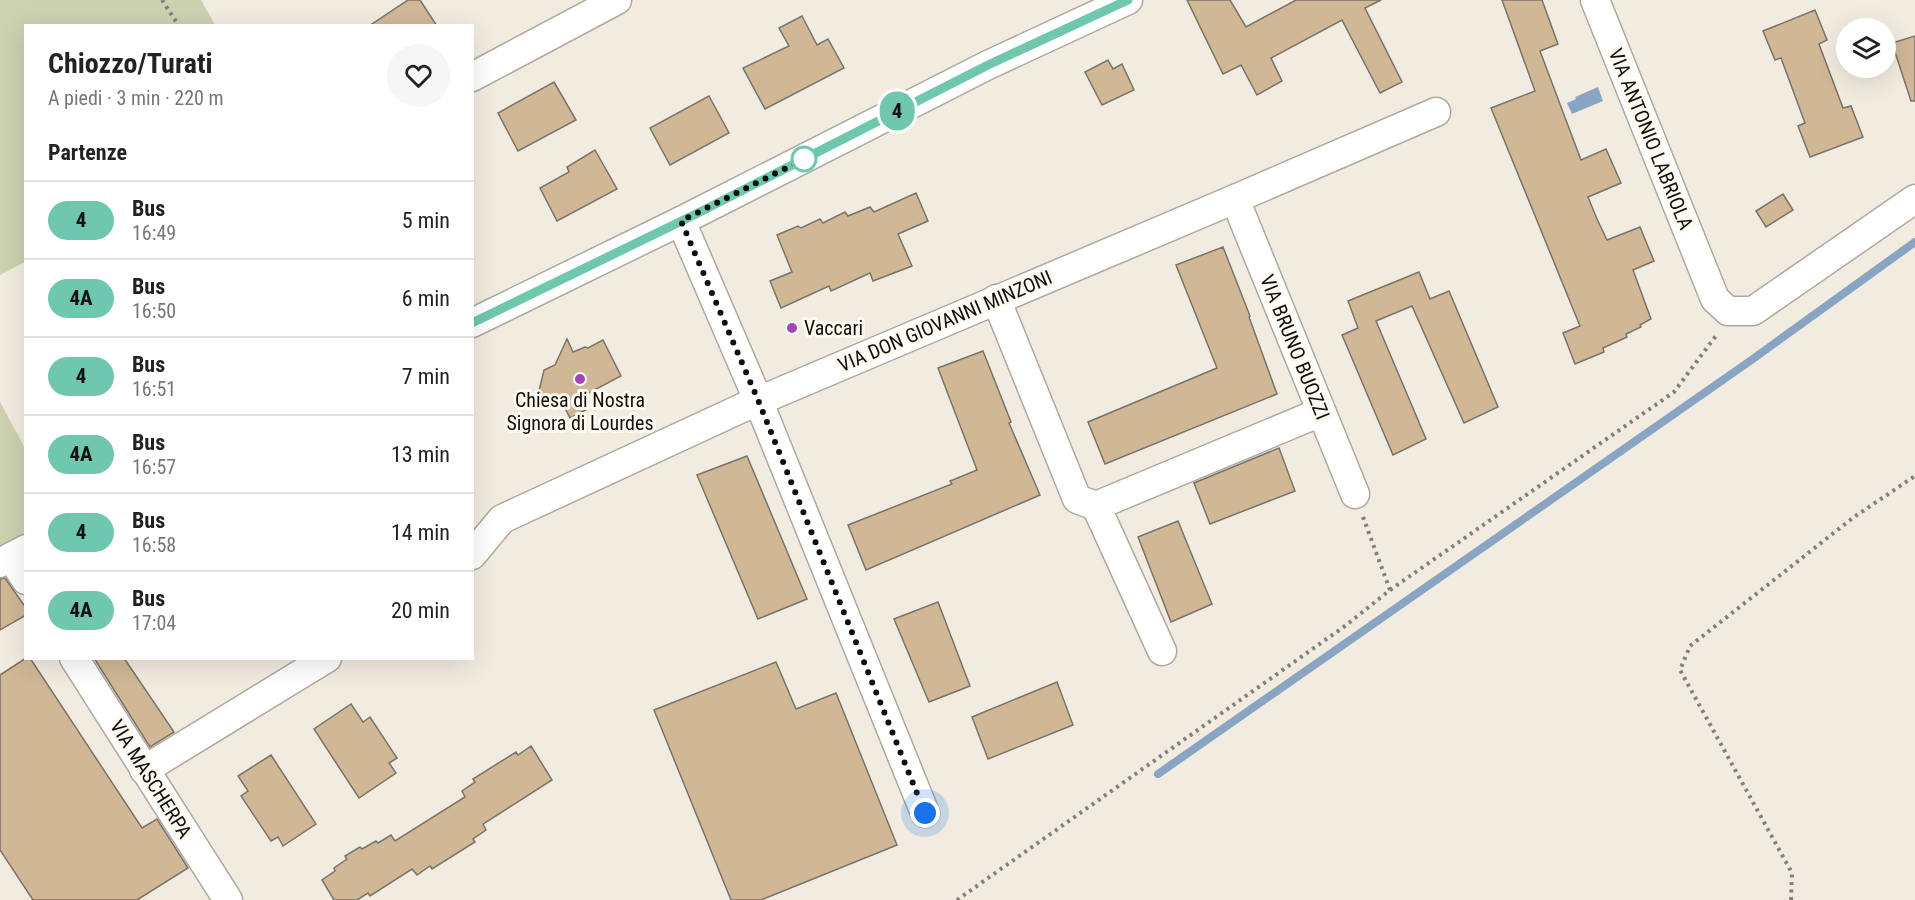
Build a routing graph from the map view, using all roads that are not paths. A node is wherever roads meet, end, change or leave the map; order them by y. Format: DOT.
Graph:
graph roads {
  1 [pos="617,0"];
  2 [pos="1128,0"];
  3 [pos="1596,0"];
  4 [pos="474,76"];
  5 [pos="1436,112"];
  6 [pos="1235,199"];
  7 [pos="1915,199"];
  8 [pos="681,221"];
  9 [pos="996,299"];
  10 [pos="474,322"];
  11 [pos="758,400"];
  12 [pos="1321,412"];
  13 [pos="1355,494"];
  14 [pos="1087,502"];
  15 [pos="474,553"];
  16 [pos="1162,651"];
  17 [pos="75,660"];
  18 [pos="324,660"];
  19 [pos="144,771"];
  20 [pos="925,813"];
  21 [pos="228,900"];
  1 -- 4 [label="street"];
  2 -- 8 [label="street"];
  3 -- 7 [label="street, VIA ANTONIO LABRIOLA"];
  5 -- 6 [label="street, VIA DON GIOVANNI MINZONI"];
  6 -- 9 [label="street, VIA DON GIOVANNI MINZONI"];
  6 -- 12 [label="street, VIA BRUNO BUOZZI"];
  8 -- 10 [label="street"];
  8 -- 11 [label="street"];
  9 -- 11 [label="street, VIA DON GIOVANNI MINZONI"];
  9 -- 14 [label="street"];
  11 -- 15 [label="street, VIA DON GIOVANNI MINZONI"];
  11 -- 20 [label="street"];
  12 -- 13 [label="street, VIA BRUNO BUOZZI"];
  12 -- 14 [label="street"];
  14 -- 16 [label="street"];
  17 -- 19 [label="street, VIA MASCHERPA"];
  18 -- 19 [label="street"];
  19 -- 21 [label="street, VIA MASCHERPA"];
}
